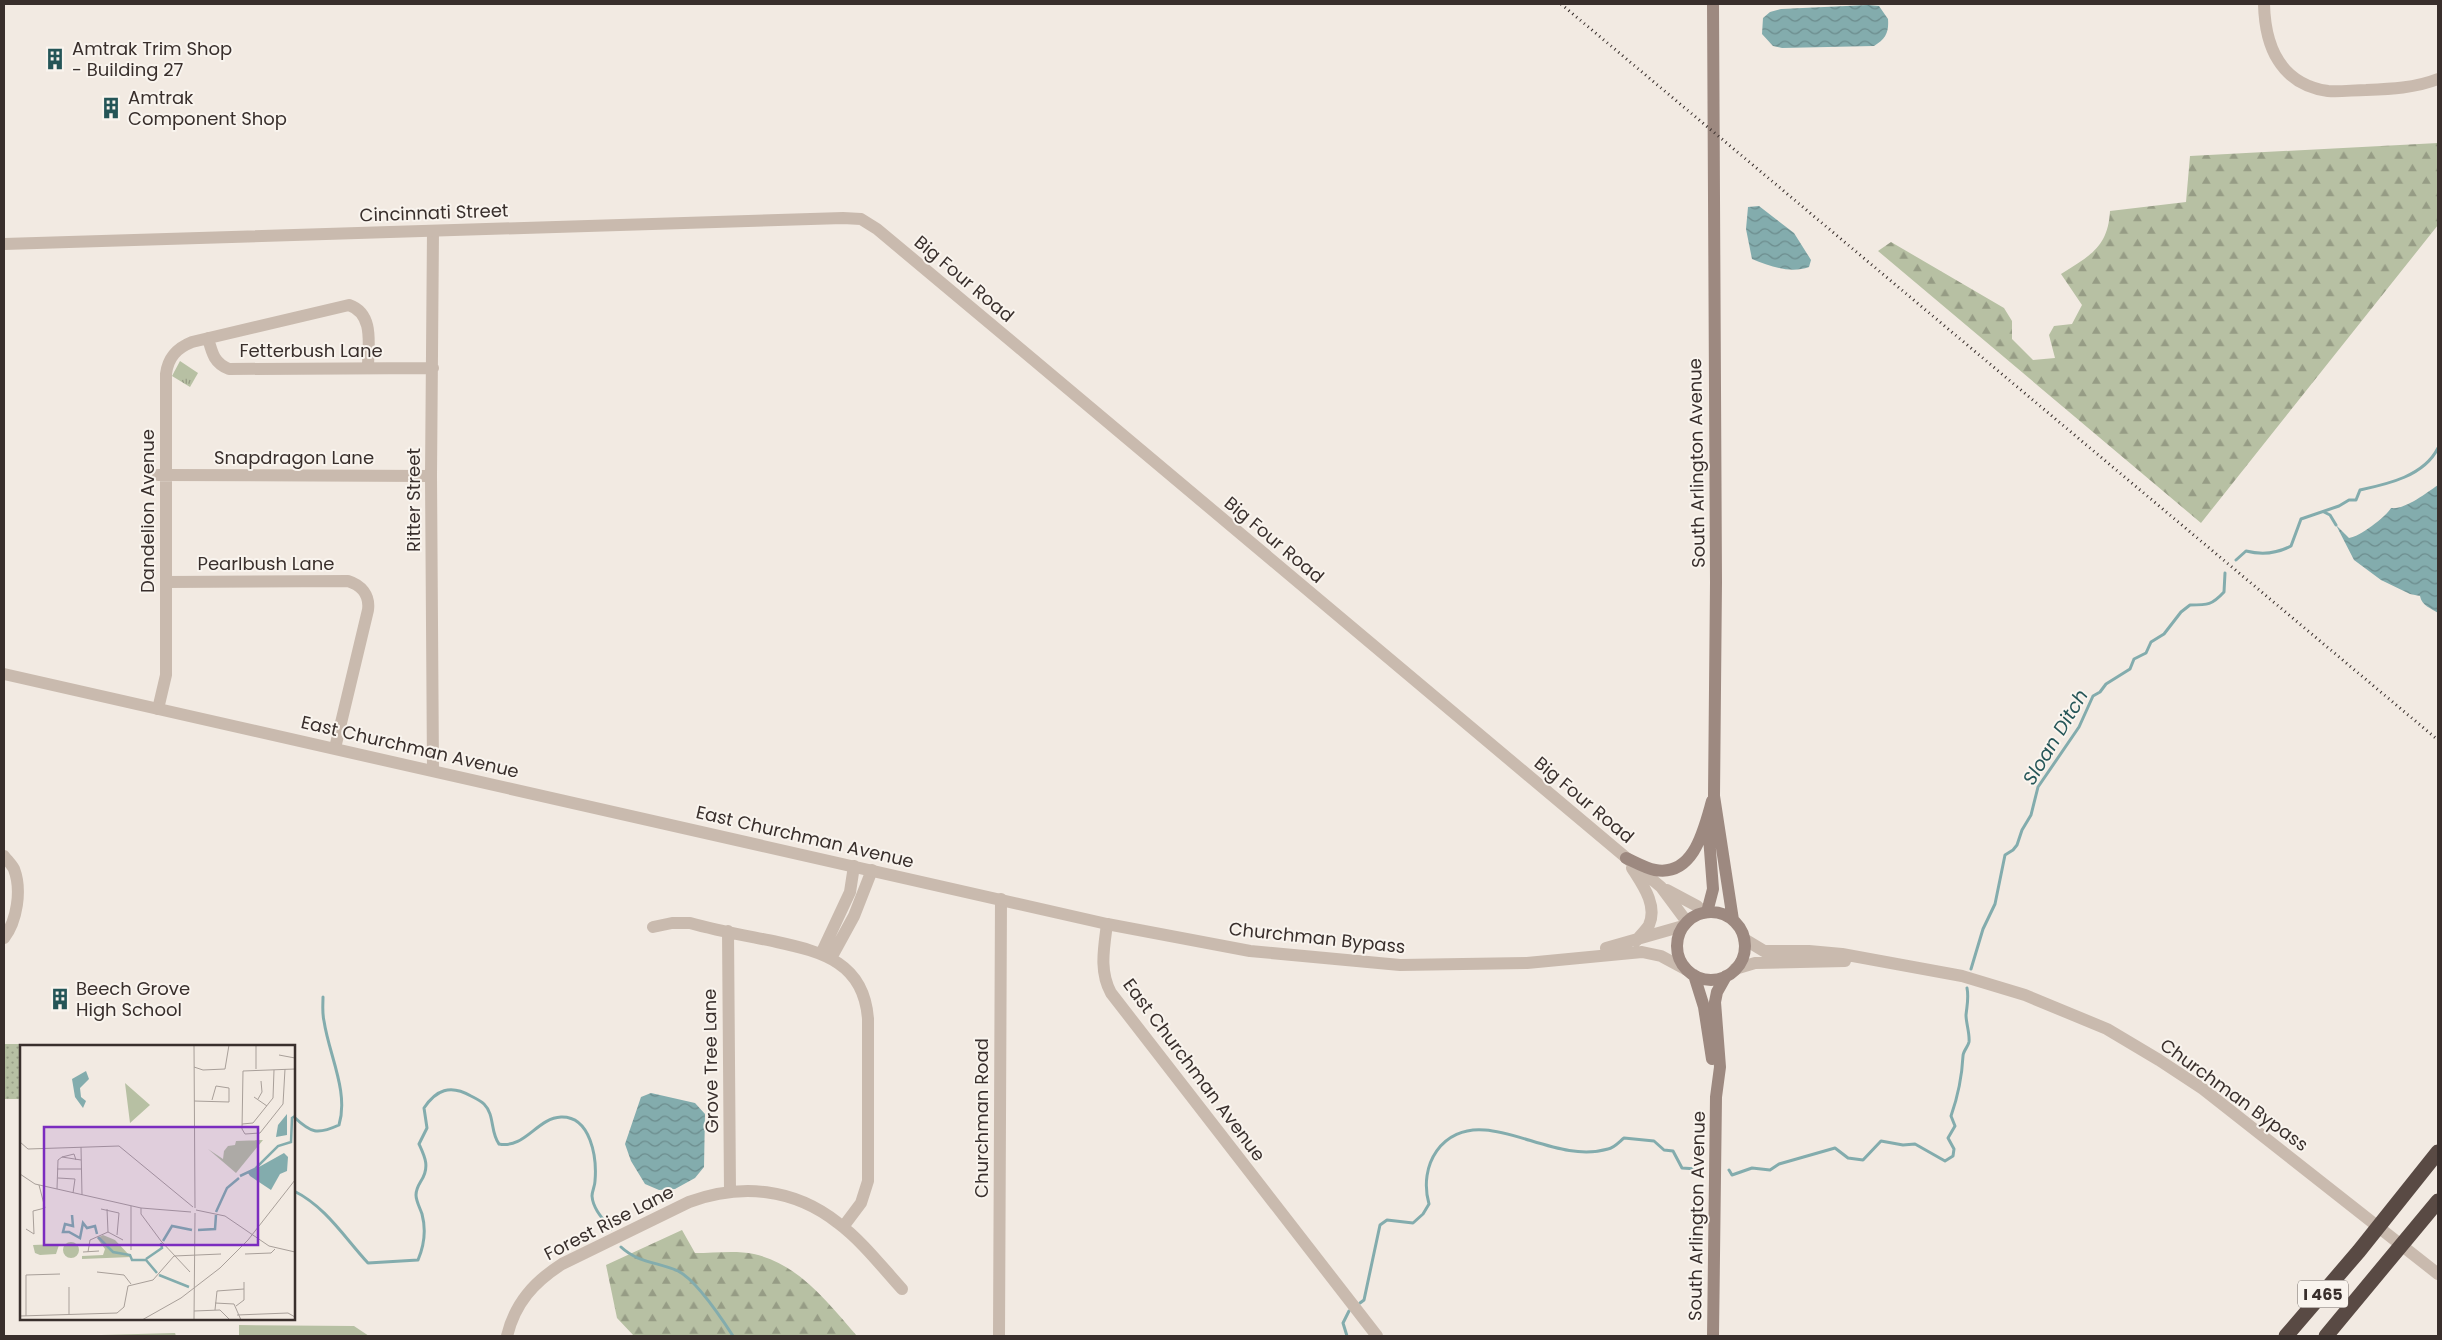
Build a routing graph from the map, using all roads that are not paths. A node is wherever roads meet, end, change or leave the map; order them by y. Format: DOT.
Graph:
graph roads {
  1 [pos="1713,4"];
  2 [pos="2264,4"];
  3 [pos="2438,79"];
  4 [pos="864,221"];
  5 [pos="432,231"];
  6 [pos="4,244"];
  7 [pos="208,338"];
  8 [pos="368,368"];
  9 [pos="433,368"];
  10 [pos="162,475"];
  11 [pos="431,476"];
  12 [pos="166,582"];
  13 [pos="4,674"];
  14 [pos="158,708"];
  15 [pos="335,748"];
  16 [pos="433,770"];
  17 [pos="1714,796"];
  18 [pos="1708,817"];
  19 [pos="4,856"];
  20 [pos="1626,858"];
  21 [pos="854,866"];
  22 [pos="872,870"];
  23 [pos="1661,887"];
  24 [pos="1001,899"];
  25 [pos="1705,912"];
  26 [pos="1733,920"];
  27 [pos="1107,924"];
  28 [pos="1685,924"];
  29 [pos="653,927"];
  30 [pos="728,931"];
  31 [pos="4,938"];
  32 [pos="1744,939"];
  33 [pos="1636,941"];
  34 [pos="826,956"];
  35 [pos="1868,960"];
  36 [pos="1526,963"];
  37 [pos="1690,972"];
  38 [pos="1730,973"];
  39 [pos="1716,1097"];
  40 [pos="2438,1152"];
  41 [pos="730,1192"];
  42 [pos="2438,1201"];
  43 [pos="843,1227"];
  44 [pos="2438,1274"];
  45 [pos="902,1289"];
  46 [pos="508,1336"];
  47 [pos="999,1336"];
  48 [pos="1377,1336"];
  49 [pos="1713,1336"];
  50 [pos="2286,1336"];
  51 [pos="2326,1336"];
  1 -- 17 [label="main road, South Arlington Avenue"];
  2 -- 3 [label="street"];
  4 -- 5 [label="street, Cincinnati Street"];
  4 -- 20 [label="street, Big Four Road"];
  5 -- 6 [label="street, Cincinnati Street"];
  5 -- 9 [label="street, Ritter Street"];
  7 -- 8 [label="street, Fetterbush Lane"];
  7 -- 8 [label="street, Dandelion Avenue"];
  7 -- 10 [label="street, Dandelion Avenue"];
  8 -- 9 [label="street, Fetterbush Lane"];
  9 -- 11 [label="street, Ritter Street"];
  10 -- 11 [label="street, Snapdragon Lane"];
  10 -- 12 [label="street, Dandelion Avenue"];
  11 -- 16 [label="street, Ritter Street"];
  12 -- 14 [label="street, Dandelion Avenue"];
  12 -- 15 [label="street, Pearlbush Lane"];
  13 -- 14 [label="street, East Churchman Avenue"];
  14 -- 15 [label="street, East Churchman Avenue"];
  15 -- 16 [label="street, East Churchman Avenue"];
  16 -- 21 [label="street, East Churchman Avenue"];
  17 -- 18 [label="main road"];
  17 -- 26 [label="main road, South Arlington Avenue"];
  18 -- 20 [label="main road"];
  18 -- 25 [label="main road"];
  19 -- 31 [label="street"];
  20 -- 23 [label="street, Big Four Road"];
  20 -- 33 [label="street"];
  21 -- 22 [label="street, East Churchman Avenue"];
  21 -- 34 [label="street"];
  22 -- 24 [label="street, East Churchman Avenue"];
  22 -- 34 [label="street"];
  23 -- 25 [label="street, Big Four Road"];
  23 -- 28 [label="street, Big Four Road"];
  24 -- 27 [label="street, East Churchman Avenue"];
  24 -- 47 [label="street, Churchman Road"];
  25 -- 26 [label="main road"];
  25 -- 28 [label="main road"];
  26 -- 32 [label="main road"];
  27 -- 36 [label="street, Churchman Bypass"];
  27 -- 48 [label="street, East Churchman Avenue"];
  28 -- 33 [label="street, Churchman Bypass"];
  28 -- 37 [label="main road"];
  29 -- 30 [label="street"];
  30 -- 34 [label="street"];
  30 -- 41 [label="street, Grove Tree Lane"];
  32 -- 35 [label="street, Churchman Bypass"];
  32 -- 38 [label="main road"];
  33 -- 36 [label="street, Churchman Bypass"];
  34 -- 43 [label="street"];
  35 -- 38 [label="street, Churchman Bypass"];
  35 -- 44 [label="street, Churchman Bypass"];
  36 -- 37 [label="street, Churchman Bypass"];
  37 -- 38 [label="main road"];
  37 -- 39 [label="main road, South Arlington Avenue"];
  38 -- 39 [label="main road, South Arlington Avenue"];
  39 -- 49 [label="main road, South Arlington Avenue"];
  40 -- 50 [label="highway, I 465"];
  41 -- 43 [label="street, Forest Rise Lane"];
  41 -- 46 [label="street, Forest Rise Lane"];
  42 -- 51 [label="highway, I 465"];
  43 -- 45 [label="street, Forest Rise Lane"];
}
